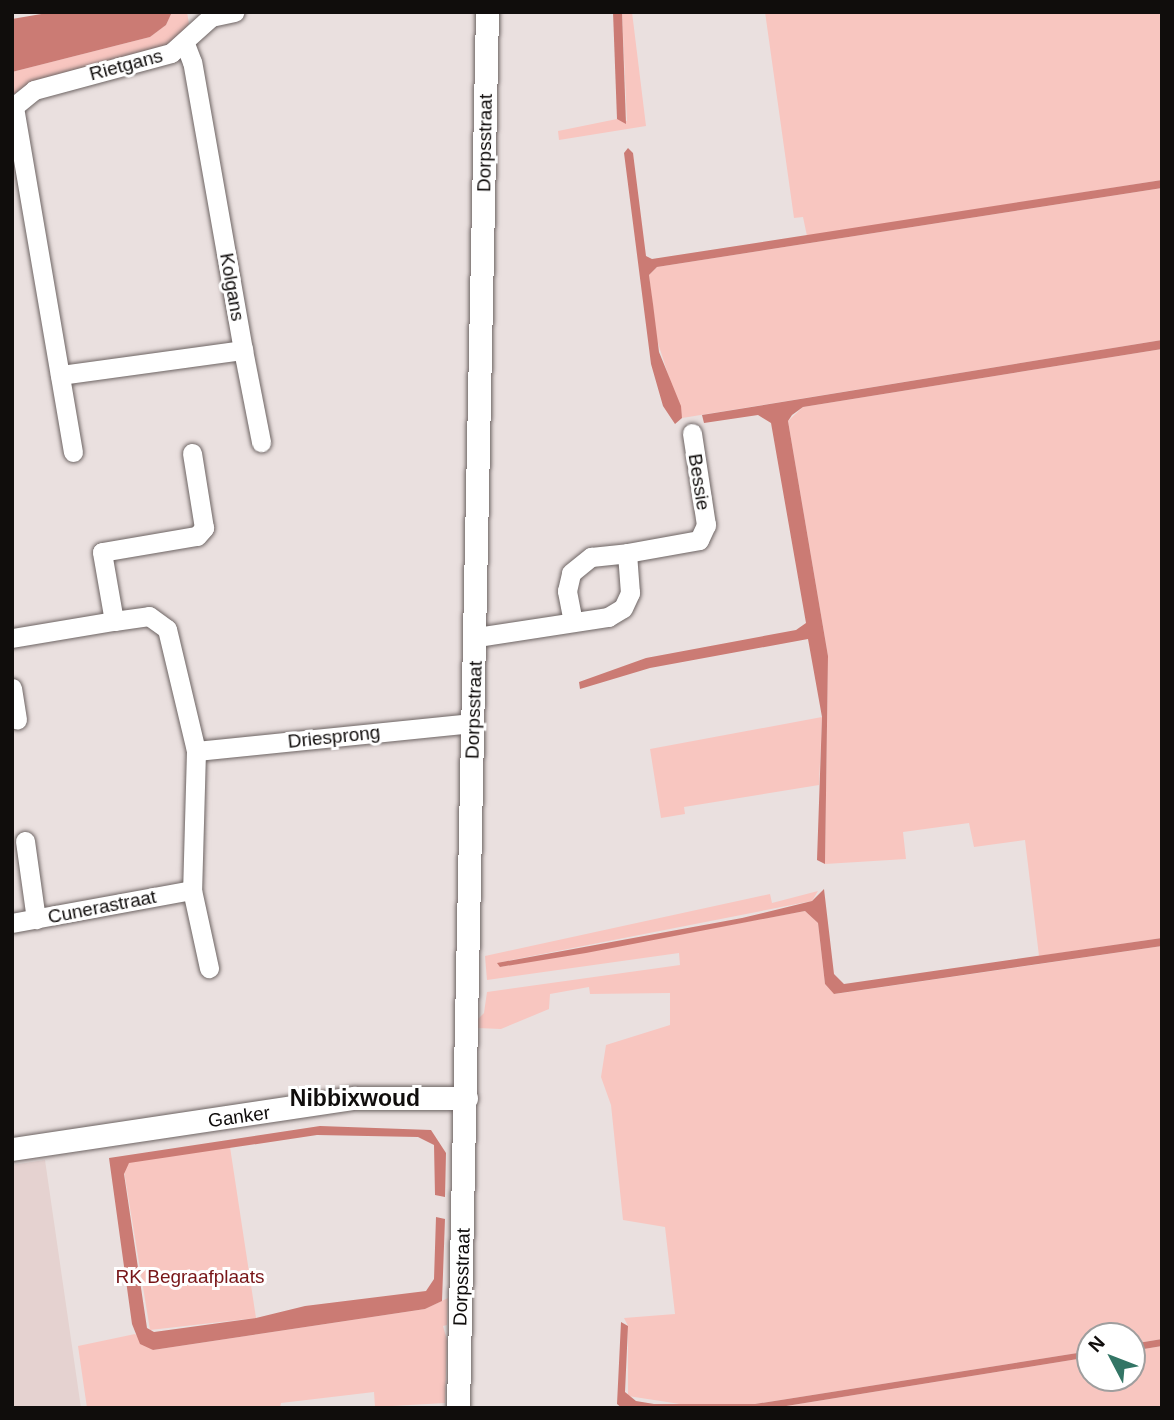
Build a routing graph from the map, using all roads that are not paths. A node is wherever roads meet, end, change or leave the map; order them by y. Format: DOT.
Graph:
graph roads {
  1 [pos="234,12"];
  2 [pos="487,12"];
  3 [pos="185,44"];
  4 [pos="13,107"];
  5 [pos="243,350"];
  6 [pos="60,375"];
  7 [pos="692,433"];
  8 [pos="261,442"];
  9 [pos="73,452"];
  10 [pos="192,453"];
  11 [pos="627,553"];
  12 [pos="114,621"];
  13 [pos="573,622"];
  14 [pos="477,637"];
  15 [pos="12,638"];
  16 [pos="12,688"];
  17 [pos="17,720"];
  18 [pos="473,723"];
  19 [pos="196,751"];
  20 [pos="24,841"];
  21 [pos="192,890"];
  22 [pos="36,919"];
  23 [pos="12,923"];
  24 [pos="209,968"];
  25 [pos="466,1098"];
  26 [pos="12,1149"];
  27 [pos="458,1408"];
  1 -- 3 [label="street, Rietgans"];
  2 -- 14 [label="street, Dorpsstraat"];
  3 -- 4 [label="street, Rietgans"];
  3 -- 5 [label="street, Kolgans"];
  4 -- 6 [label="street"];
  5 -- 6 [label="street"];
  5 -- 8 [label="street, Kolgans"];
  6 -- 9 [label="street"];
  7 -- 11 [label="street, Bessie"];
  10 -- 12 [label="street"];
  11 -- 13 [label="street"];
  11 -- 13 [label="street, Bessie"];
  12 -- 15 [label="street"];
  12 -- 19 [label="street"];
  13 -- 14 [label="street"];
  14 -- 18 [label="street, Dorpsstraat"];
  16 -- 17 [label="street"];
  18 -- 19 [label="street, Driesprong"];
  18 -- 25 [label="street, Dorpsstraat"];
  19 -- 21 [label="street"];
  20 -- 22 [label="street"];
  21 -- 22 [label="street, Cunerastraat"];
  21 -- 24 [label="street"];
  22 -- 23 [label="street, Cunerastraat"];
  25 -- 26 [label="street, Ganker"];
  25 -- 27 [label="street, Dorpsstraat"];
}
